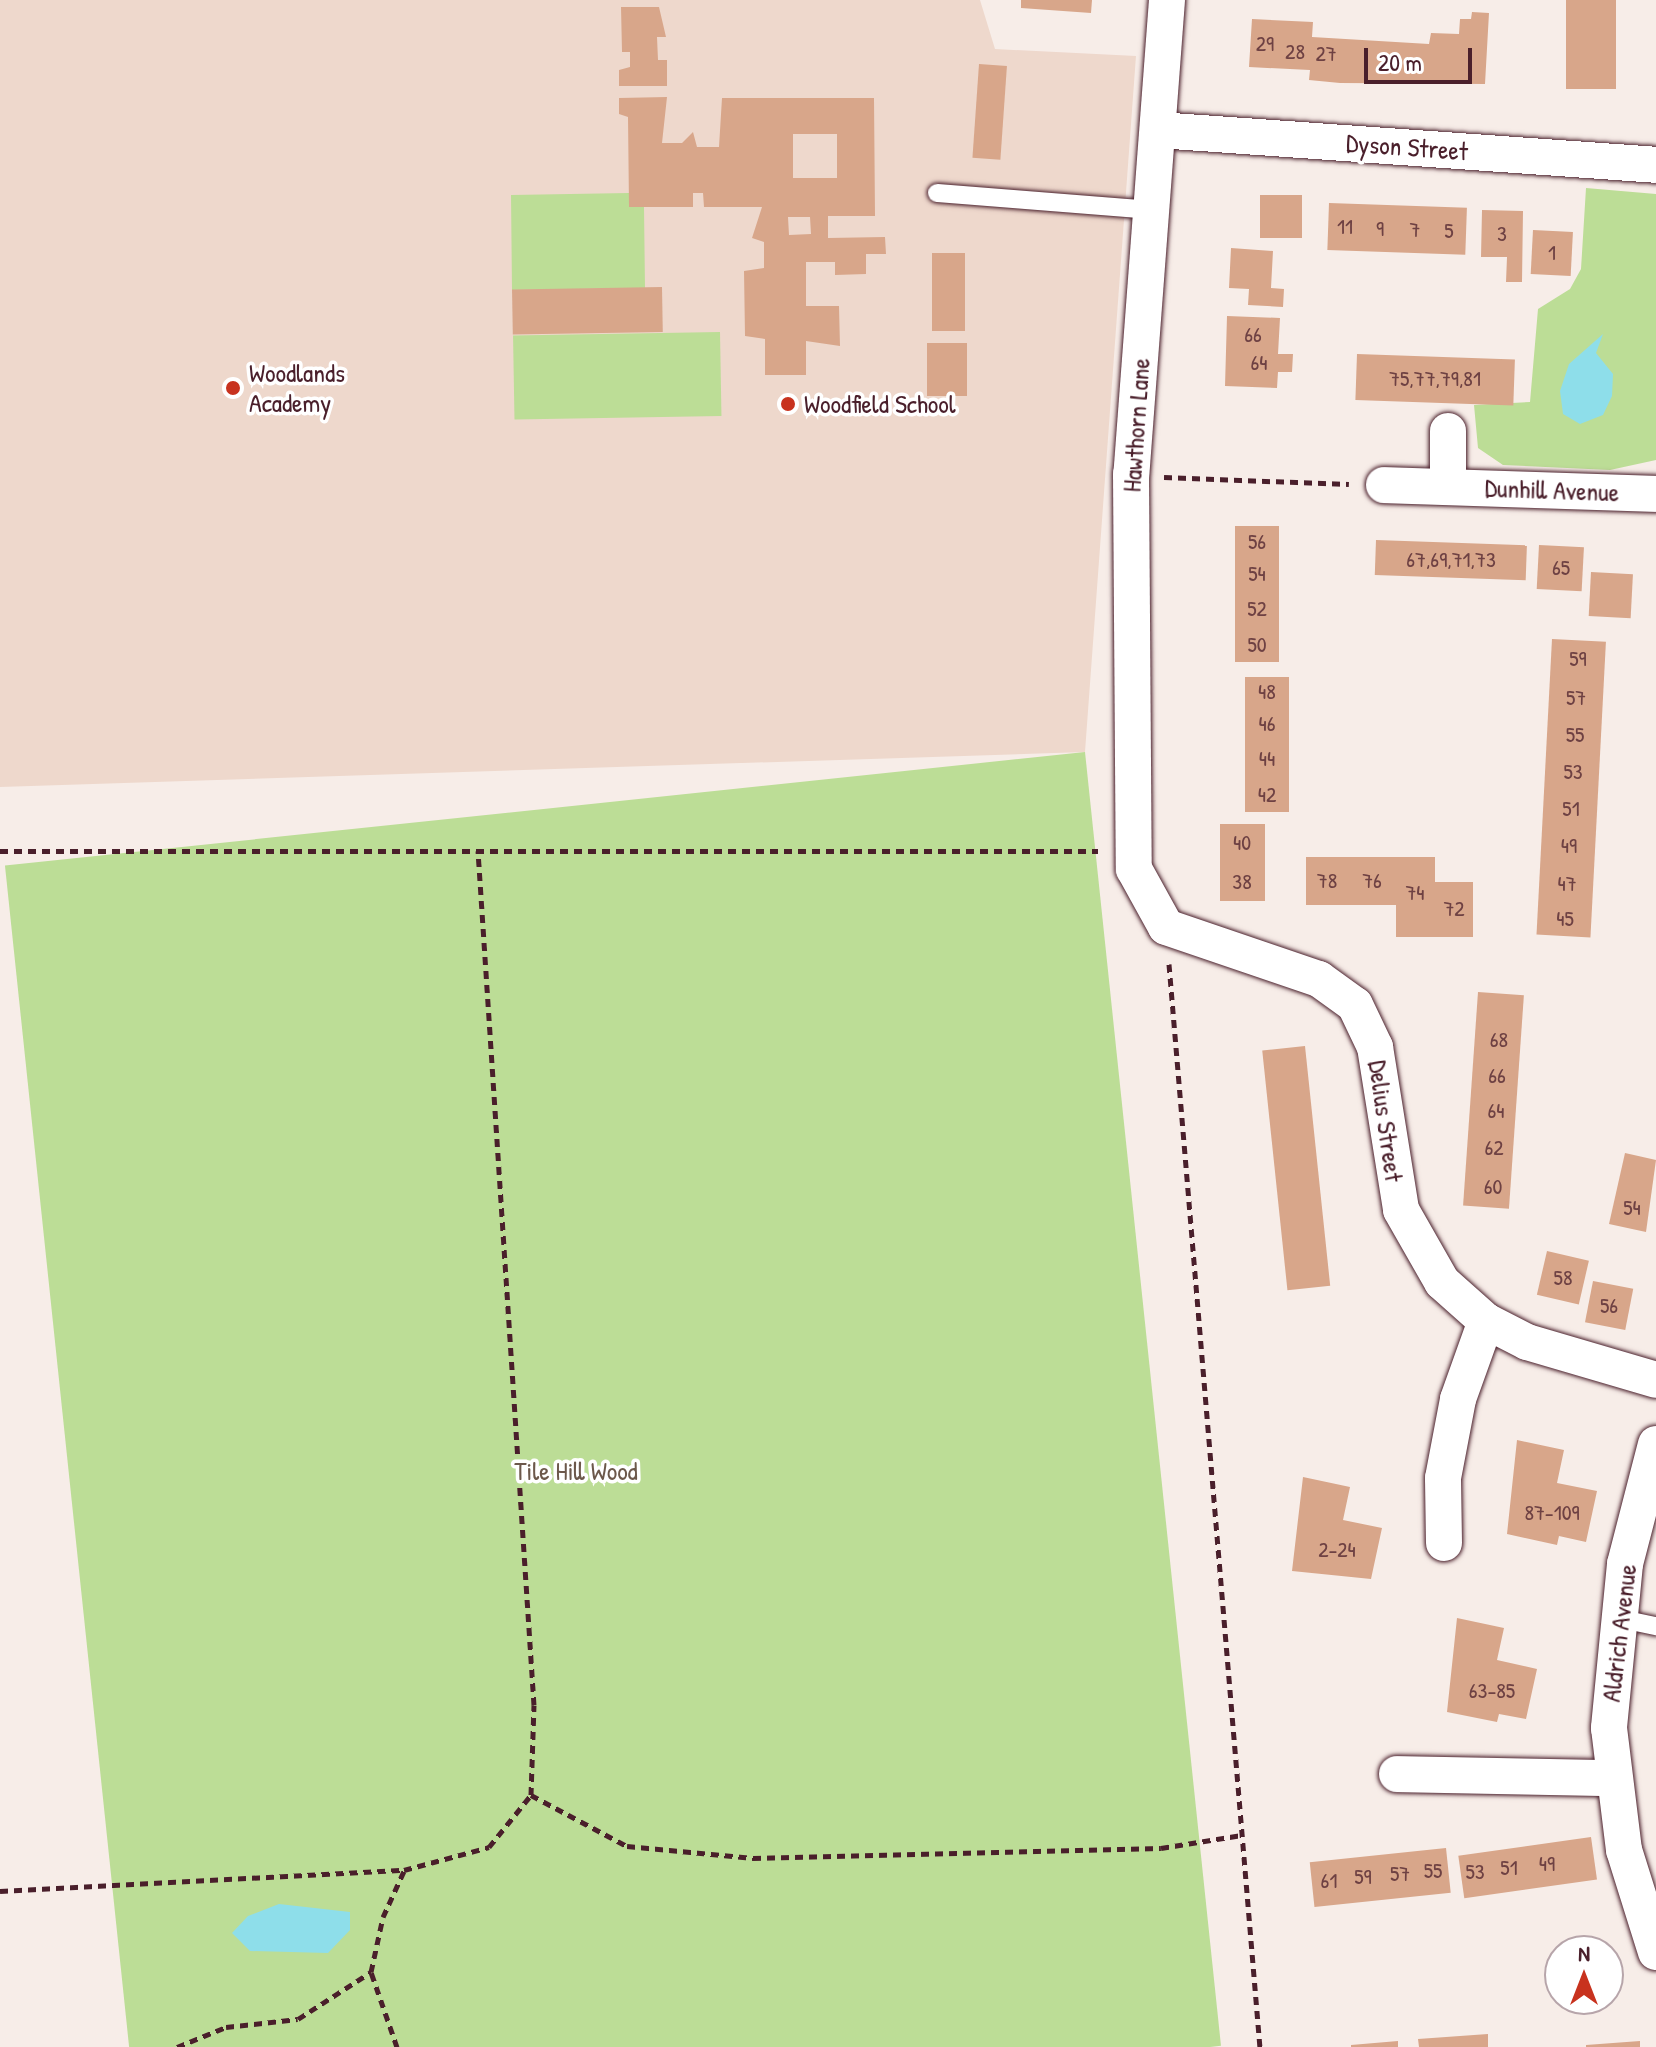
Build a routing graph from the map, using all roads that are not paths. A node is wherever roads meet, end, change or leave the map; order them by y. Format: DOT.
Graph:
graph roads {
  1 [pos="1167,0"];
  2 [pos="1158,130"];
  3 [pos="1656,165"];
  4 [pos="937,193"];
  5 [pos="1152,210"];
  6 [pos="1448,431"];
  7 [pos="1384,485"];
  8 [pos="1448,487"];
  9 [pos="1656,494"];
  10 [pos="1166,927"];
  11 [pos="1486,1321"];
  12 [pos="1656,1380"];
  13 [pos="1656,1444"];
  14 [pos="1444,1543"];
  15 [pos="1617,1618"];
  16 [pos="1656,1626"];
  17 [pos="1397,1774"];
  18 [pos="1610,1778"];
  19 [pos="1656,1952"];
  1 -- 2 [label="street, Hawthorn Lane"];
  2 -- 3 [label="street, Dyson Street"];
  2 -- 5 [label="street, Hawthorn Lane"];
  4 -- 5 [label="lane"];
  5 -- 10 [label="street, Hawthorn Lane"];
  6 -- 8 [label="street, Dunhill Avenue"];
  7 -- 8 [label="street, Dunhill Avenue"];
  8 -- 9 [label="street, Dunhill Avenue"];
  10 -- 11 [label="street, Delius Street"];
  11 -- 12 [label="street, Delius Street"];
  11 -- 14 [label="street"];
  13 -- 15 [label="street, Aldrich Avenue"];
  15 -- 16 [label="lane"];
  15 -- 18 [label="street, Aldrich Avenue"];
  17 -- 18 [label="street"];
  18 -- 19 [label="street, Aldrich Avenue"];
}
